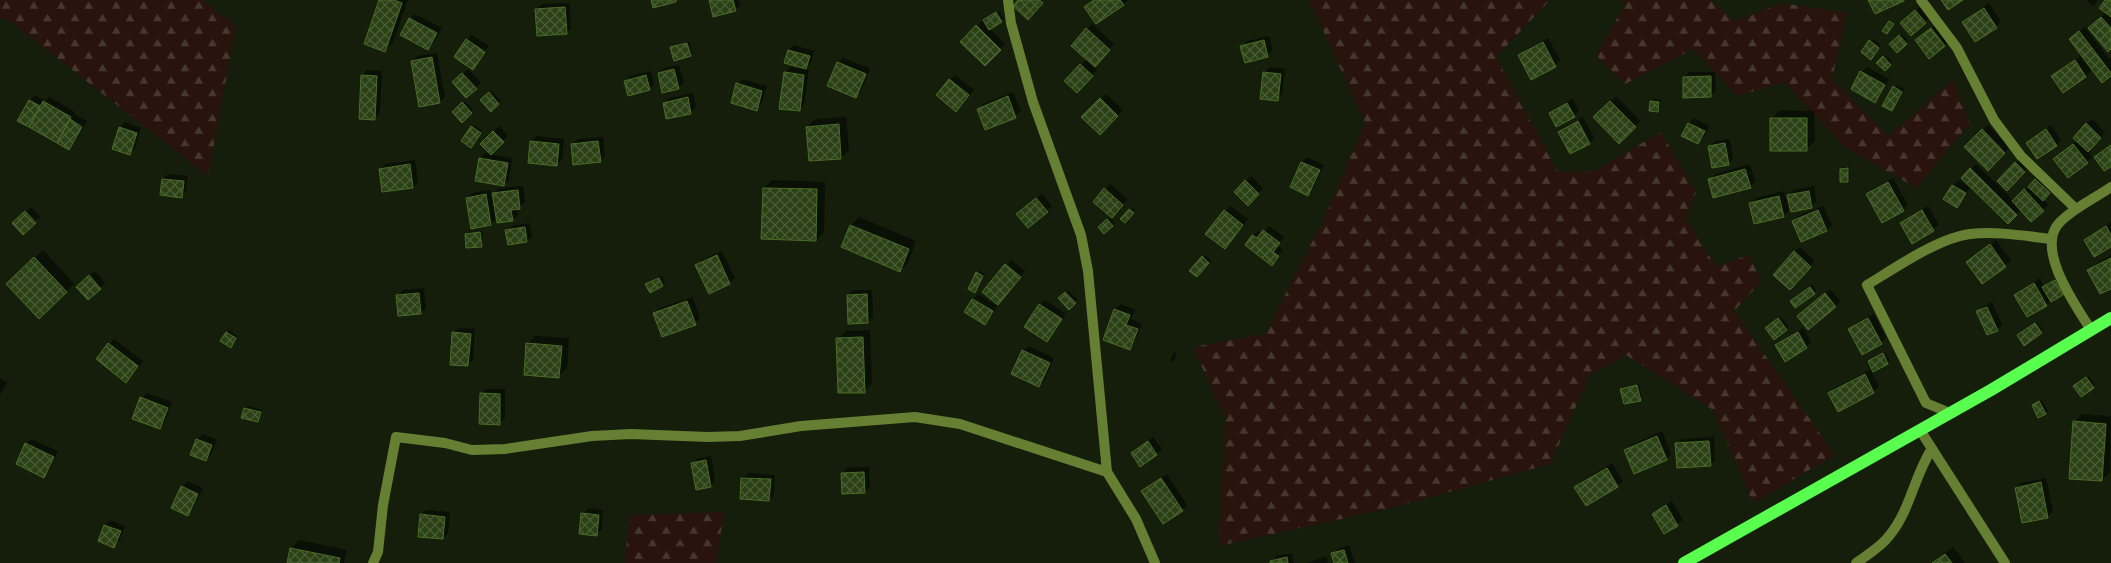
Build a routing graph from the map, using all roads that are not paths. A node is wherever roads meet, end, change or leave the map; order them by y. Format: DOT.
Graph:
graph roads {
  1 [pos="1008,0"];
  2 [pos="1922,0"];
  3 [pos="2111,187"];
  4 [pos="2075,208"];
  5 [pos="2051,239"];
  6 [pos="2111,318"];
  7 [pos="2091,330"];
  8 [pos="1950,413"];
  9 [pos="1920,430"];
  10 [pos="1931,450"];
  11 [pos="1107,472"];
  12 [pos="374,563"];
  13 [pos="1155,563"];
  14 [pos="1684,563"];
  15 [pos="1856,563"];
  16 [pos="2005,563"];
  1 -- 11 [label="street"];
  2 -- 4 [label="street"];
  3 -- 4 [label="street"];
  4 -- 5 [label="street"];
  5 -- 7 [label="street"];
  5 -- 8 [label="street"];
  6 -- 7 [label="main road"];
  7 -- 8 [label="main road"];
  8 -- 9 [label="main road"];
  9 -- 10 [label="street"];
  9 -- 14 [label="main road"];
  10 -- 15 [label="street"];
  10 -- 16 [label="street"];
  11 -- 12 [label="street"];
  11 -- 13 [label="street"];
}
